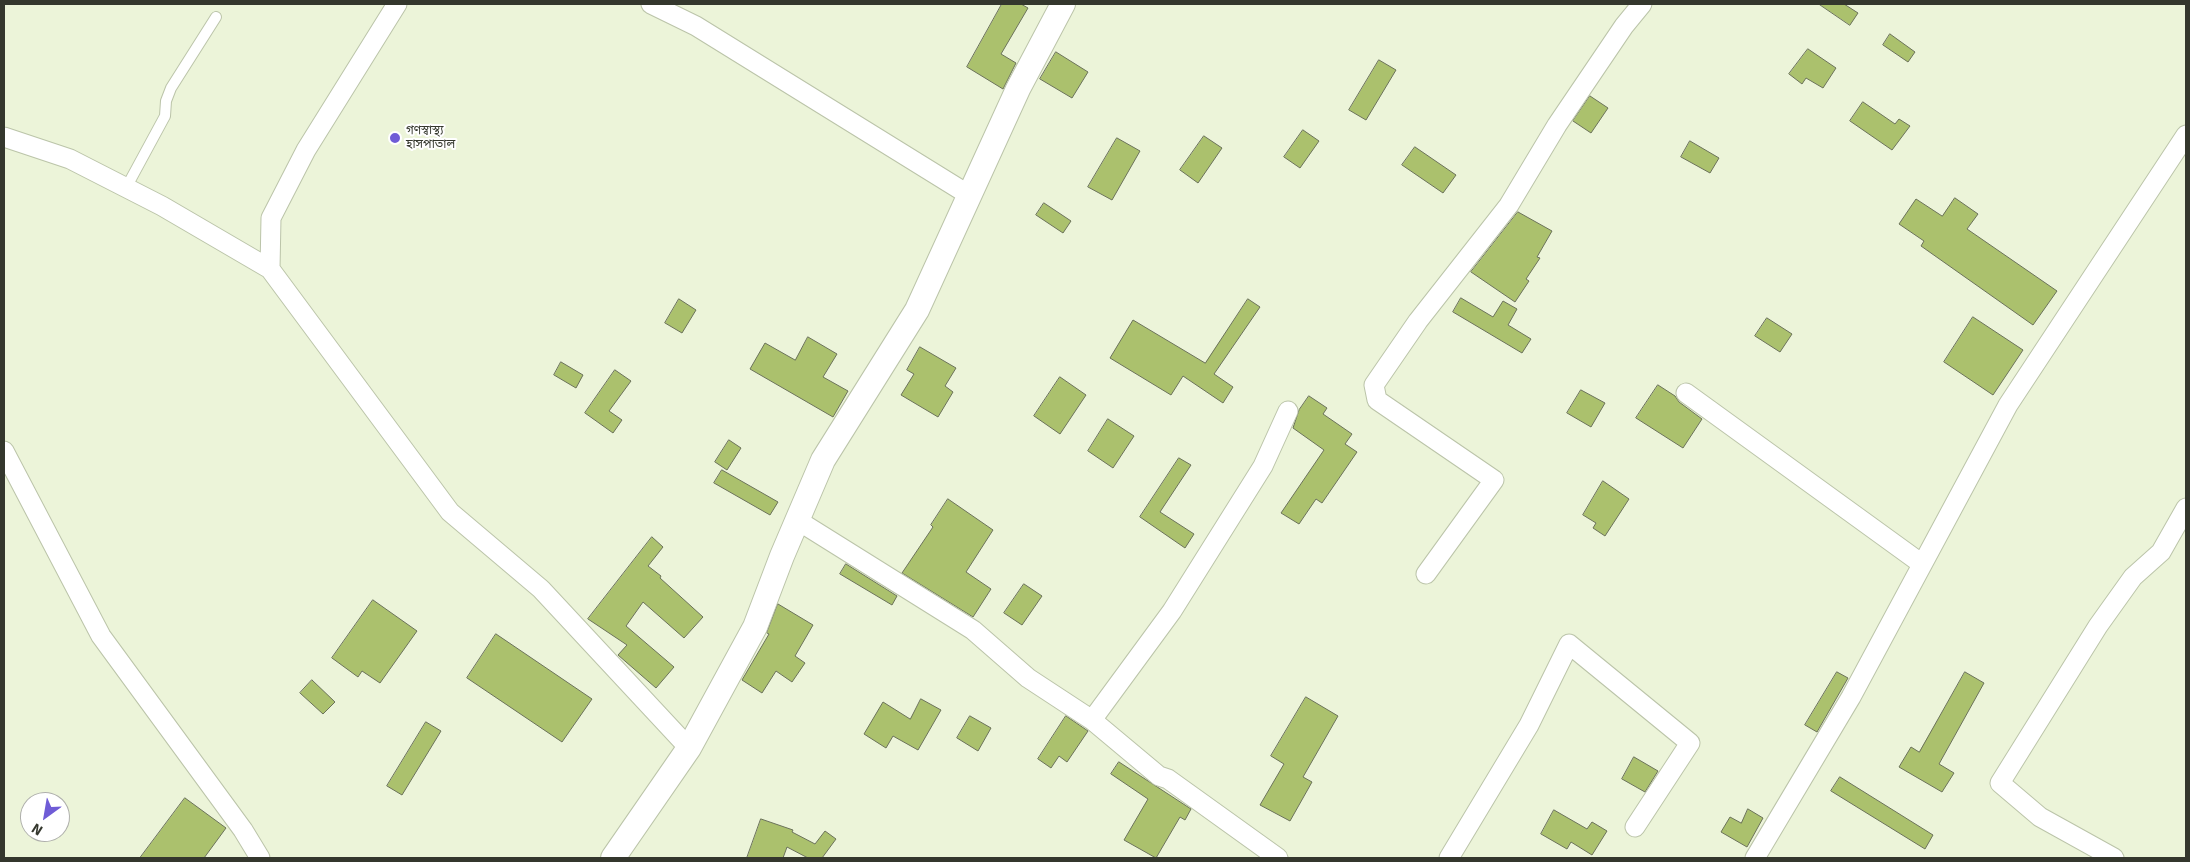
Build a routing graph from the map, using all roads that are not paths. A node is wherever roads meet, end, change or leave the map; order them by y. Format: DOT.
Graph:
graph roads {
  1 [pos="397,4"];
  2 [pos="651,4"];
  3 [pos="1063,4"];
  4 [pos="1642,4"];
  5 [pos="216,16"];
  6 [pos="2186,135"];
  7 [pos="4,137"];
  8 [pos="126,188"];
  9 [pos="969,195"];
  10 [pos="270,269"];
  11 [pos="1686,393"];
  12 [pos="1288,411"];
  13 [pos="4,450"];
  14 [pos="2186,508"];
  15 [pos="797,520"];
  16 [pos="1922,564"];
  17 [pos="1426,574"];
  18 [pos="1092,720"];
  19 [pos="689,748"];
  20 [pos="1635,827"];
  21 [pos="260,858"];
  22 [pos="613,858"];
  23 [pos="1278,858"];
  24 [pos="1450,858"];
  25 [pos="1755,858"];
  26 [pos="2114,858"];
  1 -- 10 [label="street"];
  2 -- 9 [label="street"];
  3 -- 9 [label="street"];
  4 -- 17 [label="street"];
  5 -- 8 [label="lane"];
  6 -- 16 [label="street"];
  7 -- 8 [label="street"];
  8 -- 10 [label="street"];
  9 -- 15 [label="street"];
  10 -- 19 [label="street"];
  11 -- 16 [label="street"];
  12 -- 18 [label="street"];
  13 -- 21 [label="street"];
  14 -- 26 [label="street"];
  15 -- 18 [label="street"];
  15 -- 19 [label="street"];
  16 -- 25 [label="street"];
  18 -- 23 [label="street"];
  19 -- 22 [label="street"];
  20 -- 24 [label="street"];
}
